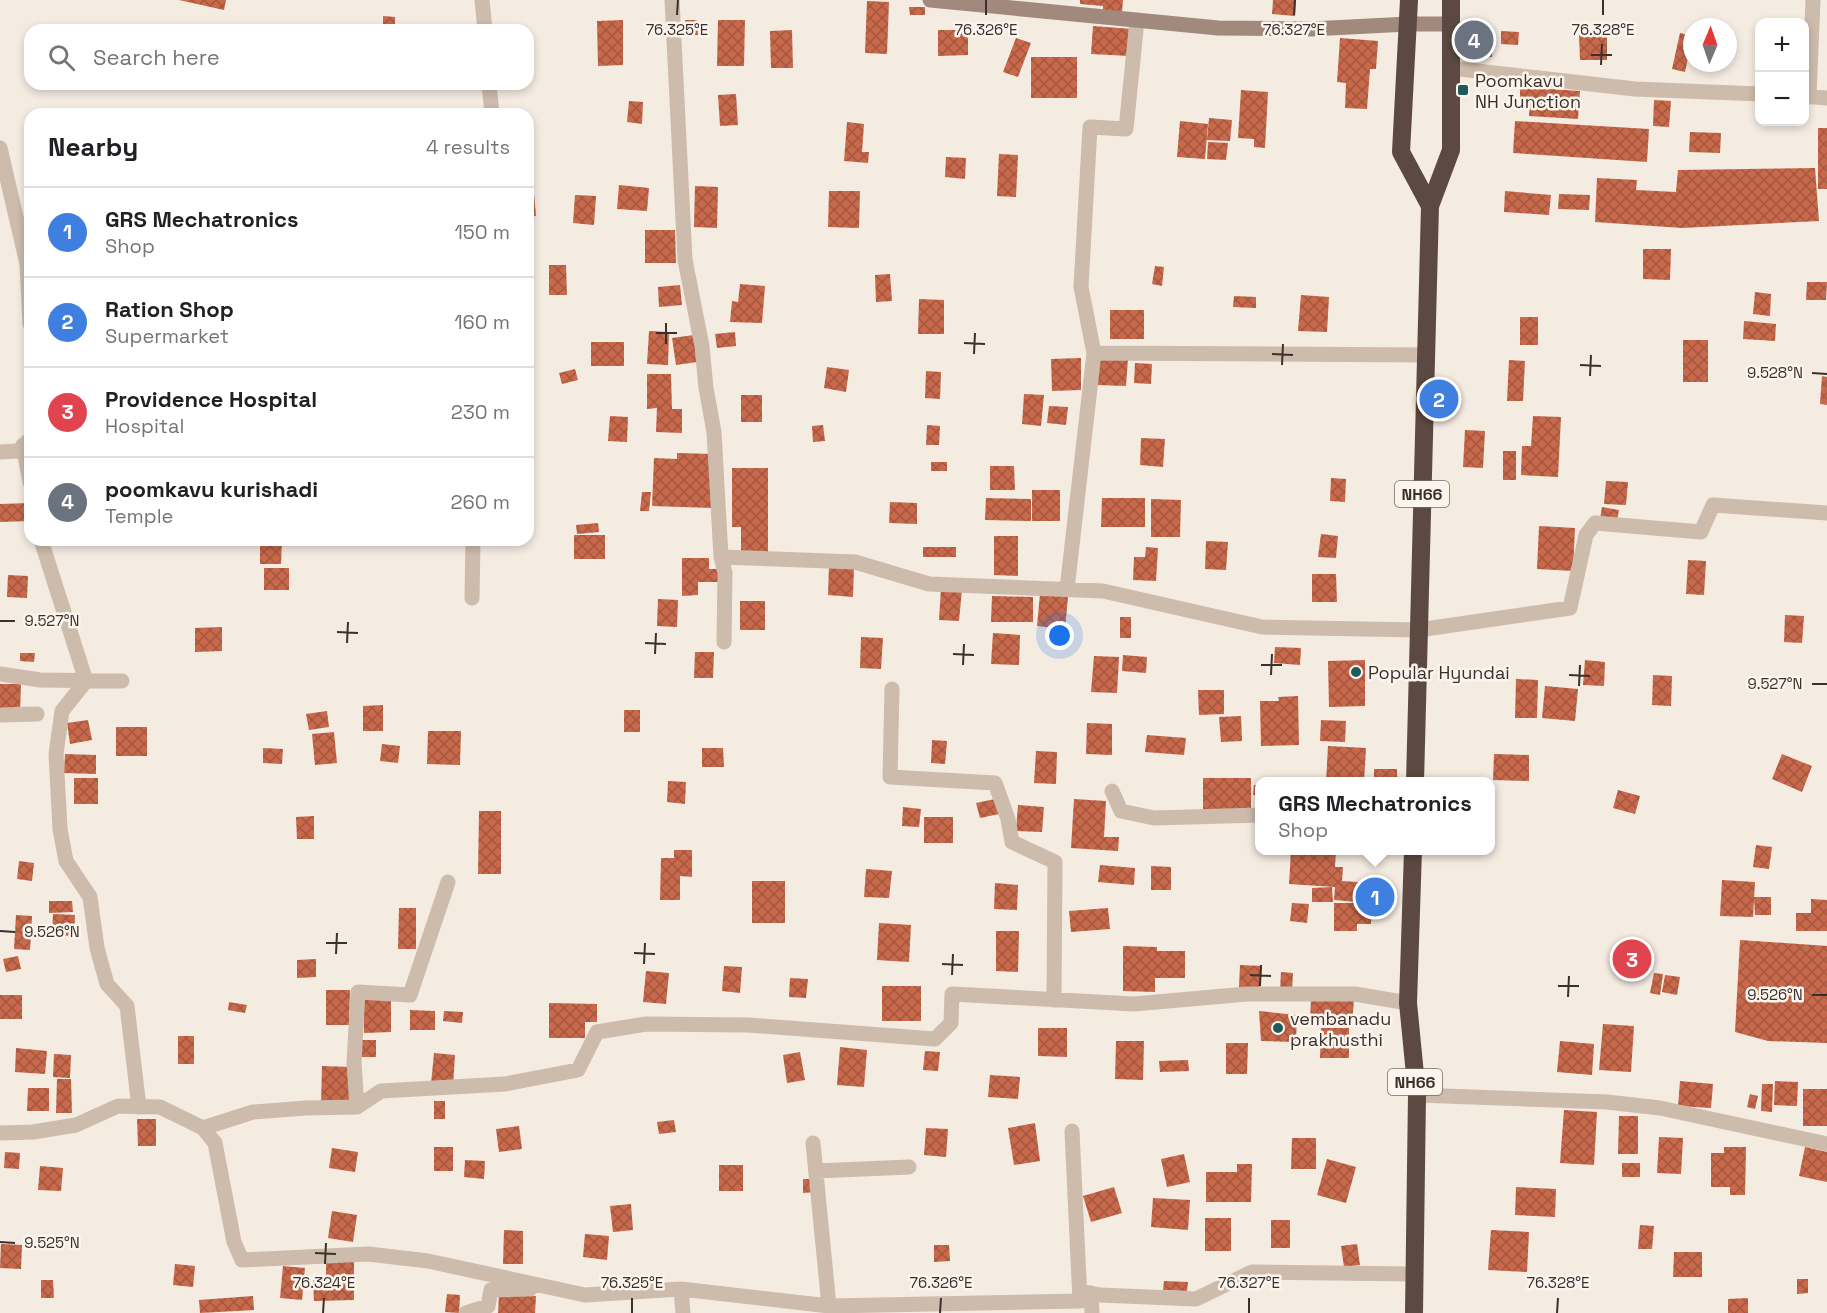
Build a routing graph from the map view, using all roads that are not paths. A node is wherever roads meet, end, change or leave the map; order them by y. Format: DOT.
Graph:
graph roads {
  1 [pos="482,0"];
  2 [pos="672,0"];
  3 [pos="930,0"];
  4 [pos="1409,0"];
  5 [pos="1451,0"];
  6 [pos="1813,0"];
  7 [pos="1137,20"];
  8 [pos="484,24"];
  9 [pos="1408,24"];
  10 [pos="1451,24"];
  11 [pos="1451,68"];
  12 [pos="1808,72"];
  13 [pos="490,90"];
  14 [pos="1755,94"];
  15 [pos="1809,96"];
  16 [pos="1827,98"];
  17 [pos="491,108"];
  18 [pos="0,148"];
  19 [pos="1430,206"];
  20 [pos="24,251"];
  21 [pos="1094,353"];
  22 [pos="1426,355"];
  23 [pos="24,444"];
  24 [pos="0,452"];
  25 [pos="1827,513"];
  26 [pos="43,546"];
  27 [pos="473,546"];
  28 [pos="721,557"];
  29 [pos="1068,589"];
  30 [pos="472,598"];
  31 [pos="1418,630"];
  32 [pos="724,642"];
  33 [pos="0,674"];
  34 [pos="86,681"];
  35 [pos="122,681"];
  36 [pos="892,689"];
  37 [pos="37,714"];
  38 [pos="0,716"];
  39 [pos="1415,777"];
  40 [pos="1112,791"];
  41 [pos="1255,815"];
  42 [pos="1413,855"];
  43 [pos="448,882"];
  44 [pos="1054,1000"];
  45 [pos="1408,1003"];
  46 [pos="1417,1095"];
  47 [pos="139,1107"];
  48 [pos="357,1107"];
  49 [pos="203,1128"];
  50 [pos="1072,1131"];
  51 [pos="0,1132"];
  52 [pos="813,1143"];
  53 [pos="1827,1144"];
  54 [pos="909,1167"];
  55 [pos="816,1172"];
  56 [pos="1413,1274"];
  57 [pos="552,1288"];
  58 [pos="681,1289"];
  59 [pos="1086,1292"];
  60 [pos="829,1306"];
  61 [pos="466,1313"];
  62 [pos="683,1313"];
  63 [pos="1092,1313"];
  64 [pos="1414,1313"];
  1 -- 8 [label="street"];
  2 -- 28 [label="street"];
  3 -- 7 [label="street"];
  4 -- 9 [label="highway"];
  5 -- 10 [label="highway"];
  6 -- 12 [label="street"];
  7 -- 9 [label="street"];
  7 -- 21 [label="street"];
  9 -- 10 [label="street"];
  9 -- 19 [label="highway"];
  10 -- 11 [label="highway"];
  11 -- 14 [label="street"];
  11 -- 19 [label="highway"];
  13 -- 17 [label="street"];
  15 -- 16 [label="street"];
  18 -- 20 [label="street"];
  19 -- 22 [label="highway, NH66"];
  21 -- 22 [label="street"];
  21 -- 29 [label="street"];
  22 -- 31 [label="highway, NH66"];
  23 -- 24 [label="street"];
  25 -- 31 [label="street"];
  26 -- 34 [label="street"];
  27 -- 30 [label="street"];
  28 -- 29 [label="street"];
  28 -- 32 [label="street"];
  29 -- 31 [label="street"];
  31 -- 39 [label="highway, NH66"];
  33 -- 34 [label="street"];
  34 -- 35 [label="street"];
  34 -- 47 [label="street"];
  36 -- 44 [label="street"];
  37 -- 38 [label="street"];
  40 -- 41 [label="street"];
  42 -- 45 [label="highway, NH66"];
  43 -- 48 [label="street"];
  44 -- 45 [label="street"];
  44 -- 48 [label="street"];
  45 -- 46 [label="highway, NH66"];
  46 -- 53 [label="street"];
  46 -- 56 [label="highway, NH66"];
  47 -- 49 [label="street"];
  47 -- 51 [label="street"];
  48 -- 49 [label="street"];
  49 -- 57 [label="street"];
  50 -- 59 [label="street"];
  52 -- 55 [label="street"];
  54 -- 55 [label="street"];
  55 -- 60 [label="street"];
  56 -- 59 [label="street"];
  56 -- 64 [label="highway, NH66"];
  57 -- 58 [label="street"];
  57 -- 61 [label="street"];
  58 -- 60 [label="street"];
  58 -- 62 [label="street"];
  59 -- 60 [label="street"];
  59 -- 63 [label="street"];
}
